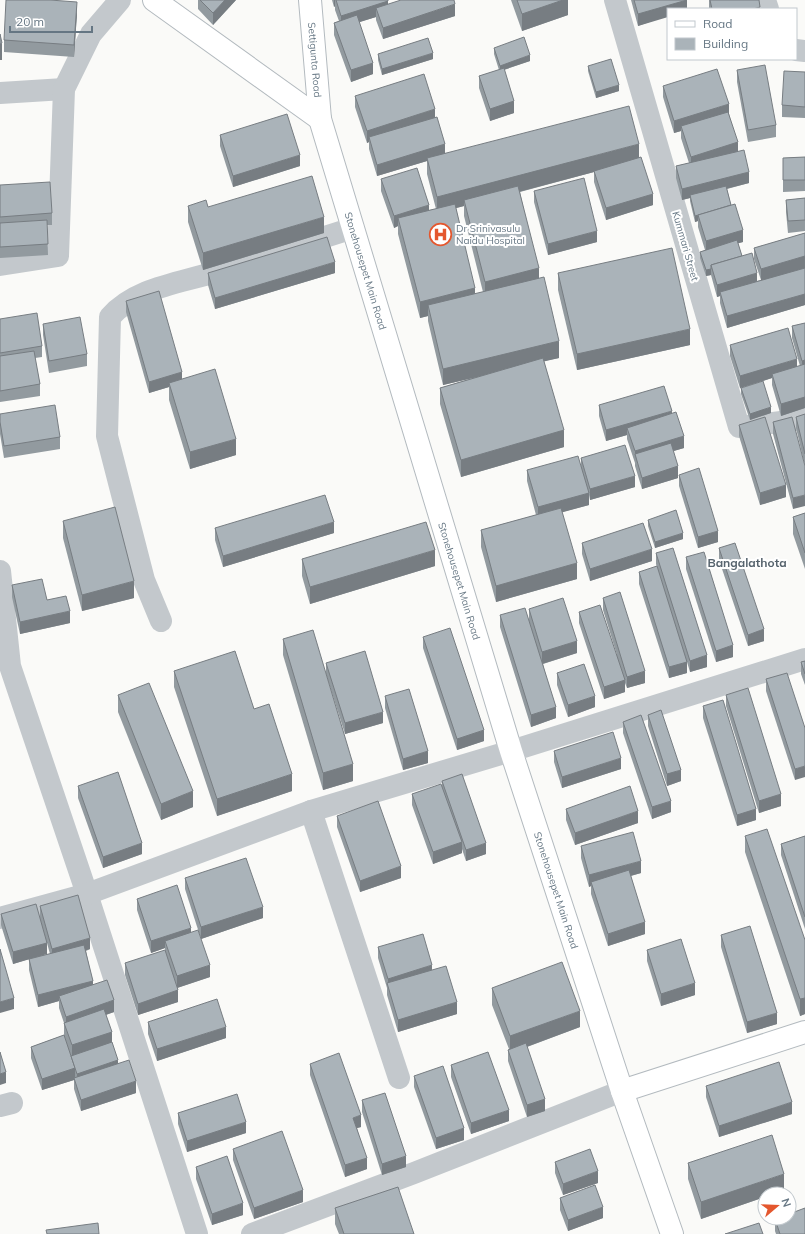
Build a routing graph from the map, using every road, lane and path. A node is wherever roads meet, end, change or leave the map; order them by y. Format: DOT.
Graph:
graph roads {
  1 [pos="120,0"];
  2 [pos="154,0"];
  3 [pos="310,0"];
  4 [pos="615,0"];
  5 [pos="64,89"];
  6 [pos="0,93"];
  7 [pos="320,119"];
  8 [pos="353,228"];
  9 [pos="0,264"];
  10 [pos="805,419"];
  11 [pos="0,571"];
  12 [pos="161,621"];
  13 [pos="805,659"];
  14 [pos="5,667"];
  15 [pos="511,751"];
  16 [pos="311,811"];
  17 [pos="87,894"];
  18 [pos="0,918"];
  19 [pos="805,1032"];
  20 [pos="399,1078"];
  21 [pos="622,1091"];
  22 [pos="193,1233"];
  23 [pos="252,1234"];
  24 [pos="672,1234"];
  1 -- 5 [label="street"];
  2 -- 7 [label="main road"];
  3 -- 7 [label="main road, Settigunta Road"];
  4 -- 10 [label="street, Kummari Street"];
  5 -- 6 [label="street"];
  5 -- 9 [label="street"];
  7 -- 8 [label="main road, Stonehousepet Main Road"];
  8 -- 12 [label="street"];
  8 -- 15 [label="main road, Stonehousepet Main Road"];
  11 -- 14 [label="street"];
  13 -- 15 [label="street"];
  14 -- 17 [label="street"];
  15 -- 16 [label="street"];
  15 -- 21 [label="main road, Stonehousepet Main Road"];
  16 -- 17 [label="street"];
  16 -- 20 [label="street"];
  17 -- 18 [label="street"];
  17 -- 22 [label="street"];
  19 -- 21 [label="main road"];
  21 -- 23 [label="street"];
  21 -- 24 [label="main road, Stonehousepet Main Road"];
}
